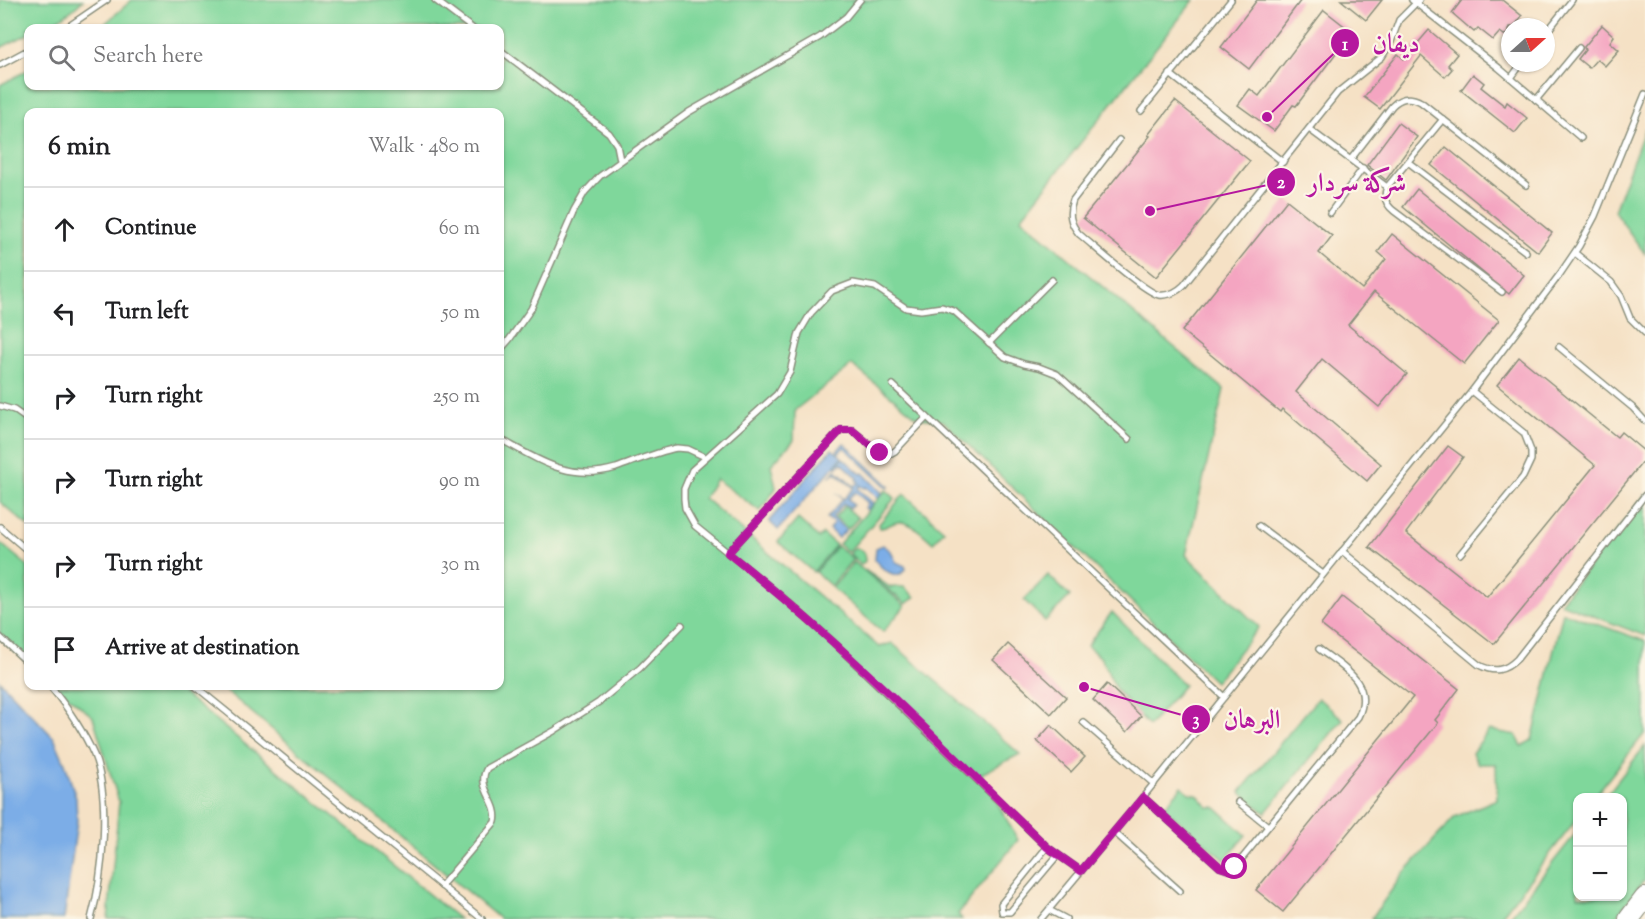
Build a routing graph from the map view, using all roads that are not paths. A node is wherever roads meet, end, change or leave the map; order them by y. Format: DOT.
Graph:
graph roads {
  1 [pos="107,0"];
  2 [pos="435,0"];
  3 [pos="860,0"];
  4 [pos="1231,0"];
  5 [pos="1572,0"];
  6 [pos="1415,1"];
  7 [pos="1555,22"];
  8 [pos="72,24"];
  9 [pos="467,24"];
  10 [pos="1579,48"];
  11 [pos="24,53"];
  12 [pos="504,53"];
  13 [pos="0,65"];
  14 [pos="1515,72"];
  15 [pos="1170,74"];
  16 [pos="1510,78"];
  17 [pos="1645,94"];
  18 [pos="1536,100"];
  19 [pos="1141,111"];
  20 [pos="1443,120"];
  21 [pos="1309,129"];
  22 [pos="1581,138"];
  23 [pos="1119,140"];
  24 [pos="1351,159"];
  25 [pos="620,160"];
  26 [pos="1283,162"];
  27 [pos="1408,162"];
  28 [pos="1363,168"];
  29 [pos="1526,185"];
  30 [pos="1387,187"];
  31 [pos="1330,213"];
  32 [pos="1526,252"];
  33 [pos="1575,253"];
  34 [pos="1052,280"];
  35 [pos="1502,292"];
  36 [pos="1645,333"];
  37 [pos="989,343"];
  38 [pos="504,346"];
  39 [pos="1559,347"];
  40 [pos="892,385"];
  41 [pos="1472,391"];
  42 [pos="0,406"];
  43 [pos="24,417"];
  44 [pos="927,417"];
  45 [pos="1645,421"];
  46 [pos="1129,439"];
  47 [pos="504,441"];
  48 [pos="705,457"];
  49 [pos="1645,495"];
  50 [pos="1259,526"];
  51 [pos="0,527"];
  52 [pos="24,548"];
  53 [pos="1342,551"];
  54 [pos="728,553"];
  55 [pos="1460,554"];
  56 [pos="1323,574"];
  57 [pos="682,625"];
  58 [pos="0,638"];
  59 [pos="1319,649"];
  60 [pos="24,659"];
  61 [pos="53,690"];
  62 [pos="200,690"];
  63 [pos="1224,697"];
  64 [pos="1083,722"];
  65 [pos="1154,784"];
  66 [pos="1143,797"];
  67 [pos="1238,802"];
  68 [pos="1268,826"];
  69 [pos="1114,831"];
  70 [pos="1047,847"];
  71 [pos="1057,856"];
  72 [pos="1081,871"];
  73 [pos="441,886"];
  74 [pos="1180,891"];
  75 [pos="1645,898"];
  76 [pos="1049,910"];
  77 [pos="91,919"];
  78 [pos="482,919"];
  79 [pos="1041,919"];
  80 [pos="1066,919"];
  81 [pos="1629,919"];
  1 -- 8 [label="lane"];
  2 -- 9 [label="lane"];
  3 -- 25 [label="lane"];
  4 -- 15 [label="lane"];
  5 -- 7 [label="lane"];
  6 -- 16 [label="lane"];
  6 -- 21 [label="lane"];
  10 -- 18 [label="lane"];
  11 -- 13 [label="lane"];
  12 -- 25 [label="lane"];
  14 -- 16 [label="lane"];
  15 -- 19 [label="lane"];
  15 -- 26 [label="lane"];
  16 -- 18 [label="lane"];
  17 -- 33 [label="lane"];
  18 -- 22 [label="lane"];
  20 -- 24 [label="lane"];
  20 -- 27 [label="lane"];
  20 -- 29 [label="lane"];
  21 -- 24 [label="lane"];
  21 -- 26 [label="lane"];
  23 -- 26 [label="lane"];
  24 -- 28 [label="lane"];
  25 -- 38 [label="lane"];
  27 -- 30 [label="lane"];
  27 -- 32 [label="lane"];
  28 -- 30 [label="lane"];
  28 -- 31 [label="lane"];
  30 -- 35 [label="lane"];
  33 -- 36 [label="lane"];
  33 -- 41 [label="lane"];
  34 -- 37 [label="lane"];
  37 -- 46 [label="lane"];
  37 -- 48 [label="lane"];
  39 -- 45 [label="lane"];
  40 -- 44 [label="lane"];
  41 -- 53 [label="lane"];
  41 -- 55 [label="lane"];
  42 -- 43 [label="lane"];
  44 -- 54 [label="lane"];
  44 -- 63 [label="lane"];
  47 -- 48 [label="lane"];
  48 -- 54 [label="lane"];
  49 -- 53 [label="lane"];
  50 -- 56 [label="lane"];
  51 -- 52 [label="lane"];
  53 -- 56 [label="lane"];
  54 -- 70 [label="lane"];
  56 -- 63 [label="lane"];
  57 -- 73 [label="lane"];
  58 -- 60 [label="lane"];
  59 -- 68 [label="lane"];
  61 -- 77 [label="lane"];
  62 -- 73 [label="lane"];
  63 -- 65 [label="lane"];
  64 -- 65 [label="lane"];
  65 -- 66 [label="lane"];
  66 -- 68 [label="lane"];
  66 -- 69 [label="lane"];
  67 -- 68 [label="lane"];
  69 -- 72 [label="lane"];
  69 -- 74 [label="lane"];
  70 -- 71 [label="lane"];
  70 -- 71 [label="lane"];
  71 -- 72 [label="lane"];
  72 -- 76 [label="lane"];
  73 -- 78 [label="lane"];
  75 -- 81 [label="highway"];
  76 -- 79 [label="lane"];
  76 -- 80 [label="lane"];
}
